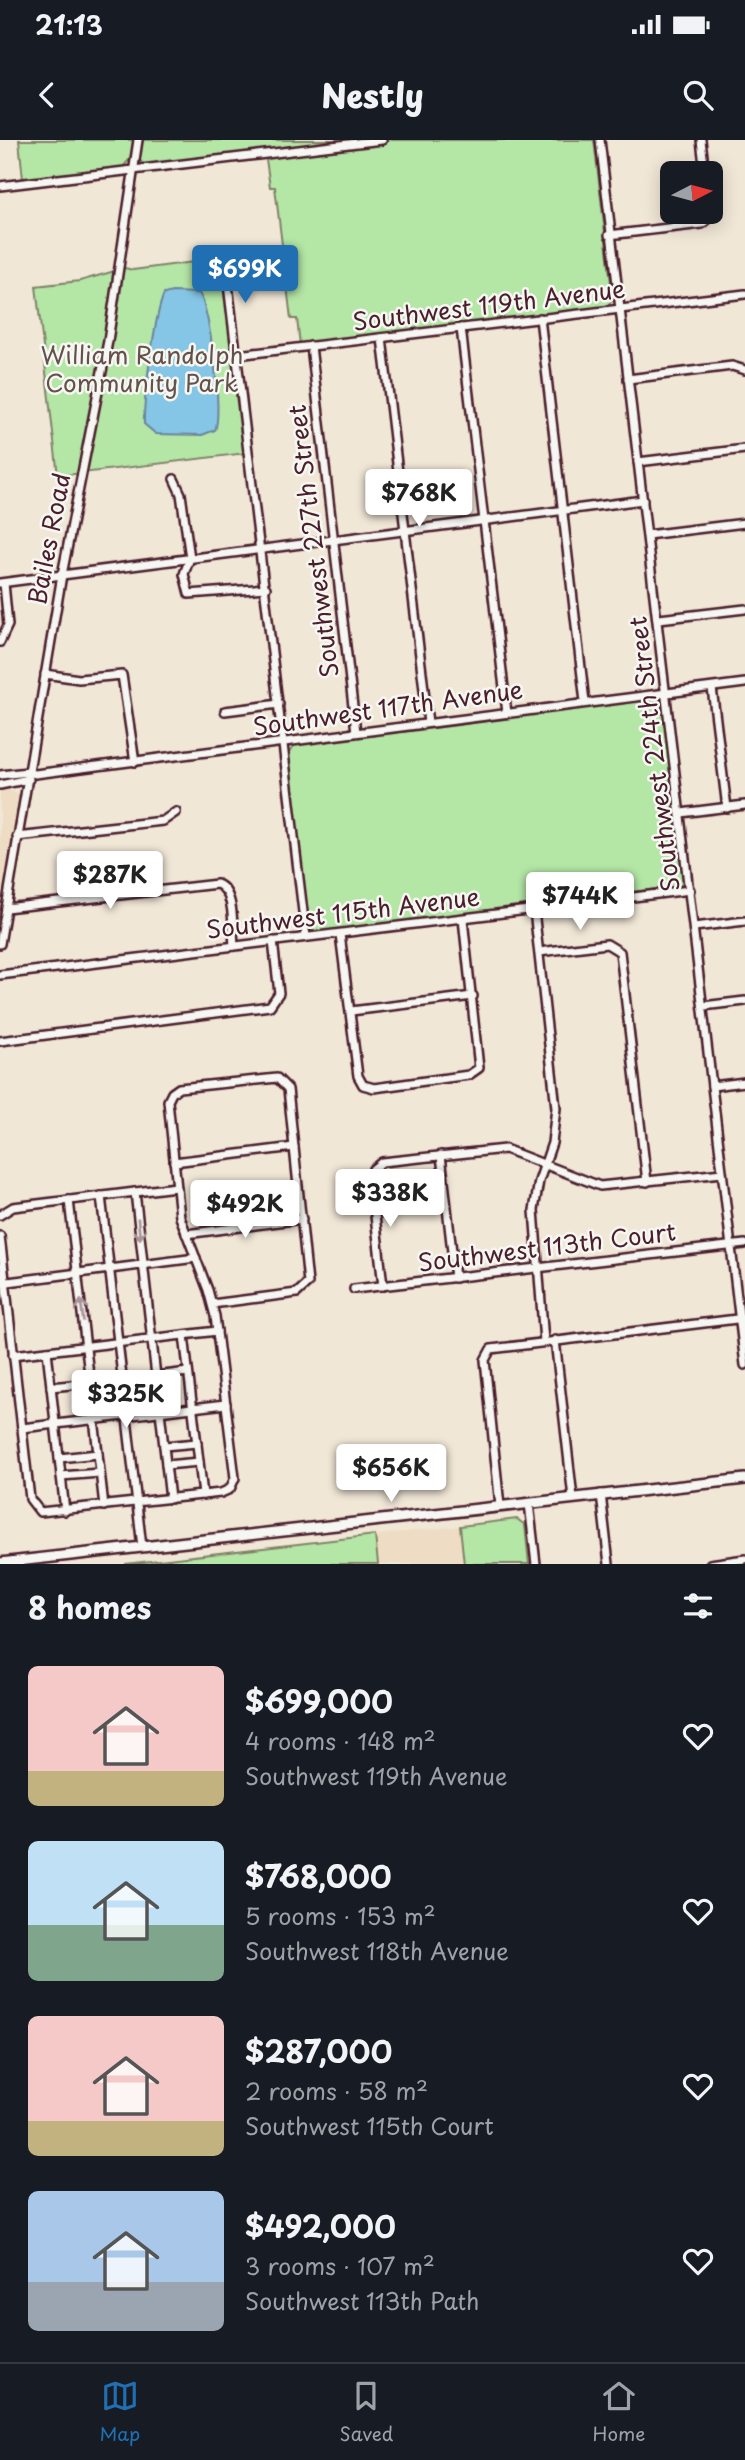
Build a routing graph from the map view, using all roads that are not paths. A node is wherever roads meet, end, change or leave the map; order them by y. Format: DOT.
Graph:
graph roads {
  1 [pos="138,140"];
  2 [pos="382,140"];
  3 [pos="600,140"];
  4 [pos="701,140"];
  5 [pos="704,161"];
  6 [pos="132,171"];
  7 [pos="0,186"];
  8 [pos="703,224"];
  9 [pos="609,235"];
  10 [pos="225,258"];
  11 [pos="745,294"];
  12 [pos="618,308"];
  13 [pos="540,318"];
  14 [pos="461,328"];
  15 [pos="382,338"];
  16 [pos="311,346"];
  17 [pos="237,355"];
  18 [pos="745,370"];
  19 [pos="628,379"];
  20 [pos="745,449"];
  21 [pos="638,462"];
  22 [pos="174,479"];
  23 [pos="643,500"];
  24 [pos="563,511"];
  25 [pos="484,521"];
  26 [pos="745,523"];
  27 [pos="405,532"];
  28 [pos="647,535"];
  29 [pos="333,541"];
  30 [pos="261,549"];
  31 [pos="190,558"];
  32 [pos="62,575"];
  33 [pos="2,583"];
  34 [pos="266,588"];
  35 [pos="745,608"];
  36 [pos="659,620"];
  37 [pos="0,642"];
  38 [pos="45,674"];
  39 [pos="745,684"];
  40 [pos="712,688"];
  41 [pos="666,693"];
  42 [pos="585,702"];
  43 [pos="279,704"];
  44 [pos="225,711"];
  45 [pos="507,713"];
  46 [pos="428,723"];
  47 [pos="356,732"];
  48 [pos="284,741"];
  49 [pos="135,762"];
  50 [pos="32,773"];
  51 [pos="0,775"];
  52 [pos="27,781"];
  53 [pos="0,785"];
  54 [pos="745,805"];
  55 [pos="727,808"];
  56 [pos="176,812"];
  57 [pos="681,813"];
  58 [pos="17,837"];
  59 [pos="690,890"];
  60 [pos="6,908"];
  61 [pos="534,910"];
  62 [pos="463,919"];
  63 [pos="745,921"];
  64 [pos="694,927"];
  65 [pos="340,933"];
  66 [pos="306,937"];
  67 [pos="273,941"];
  68 [pos="0,944"];
  69 [pos="234,946"];
  70 [pos="539,952"];
  71 [pos="0,975"];
  72 [pos="473,996"];
  73 [pos="745,1001"];
  74 [pos="703,1006"];
  75 [pos="351,1011"];
  76 [pos="0,1041"];
  77 [pos="745,1082"];
  78 [pos="712,1086"];
  79 [pos="294,1147"];
  80 [pos="441,1155"];
  81 [pos="174,1162"];
  82 [pos="545,1164"];
  83 [pos="722,1173"];
  84 [pos="647,1182"];
  85 [pos="176,1187"];
  86 [pos="135,1192"];
  87 [pos="101,1196"];
  88 [pos="69,1200"];
  89 [pos="1,1214"];
  90 [pos="302,1219"];
  91 [pos="186,1234"];
  92 [pos="0,1236"];
  93 [pos="745,1244"];
  94 [pos="731,1245"];
  95 [pos="195,1258"];
  96 [pos="144,1265"];
  97 [pos="538,1268"];
  98 [pos="110,1269"];
  99 [pos="78,1273"];
  100 [pos="454,1278"];
  101 [pos="3,1282"];
  102 [pos="383,1286"];
  103 [pos="354,1289"];
  104 [pos="212,1304"];
  105 [pos="742,1318"];
  106 [pos="217,1331"];
  107 [pos="184,1335"];
  108 [pos="152,1339"];
  109 [pos="555,1340"];
  110 [pos="544,1342"];
  111 [pos="118,1343"];
  112 [pos="86,1347"];
  113 [pos="47,1351"];
  114 [pos="13,1355"];
  115 [pos="745,1364"];
  116 [pos="188,1372"];
  117 [pos="156,1376"];
  118 [pos="90,1383"];
  119 [pos="51,1387"];
  120 [pos="226,1405"];
  121 [pos="193,1408"];
  122 [pos="160,1412"];
  123 [pos="127,1416"];
  124 [pos="94,1420"];
  125 [pos="55,1424"];
  126 [pos="22,1428"];
  127 [pos="197,1443"];
  128 [pos="164,1446"];
  129 [pos="98,1454"];
  130 [pos="59,1458"];
  131 [pos="199,1462"];
  132 [pos="166,1465"];
  133 [pos="100,1473"];
  134 [pos="61,1476"];
  135 [pos="745,1479"];
  136 [pos="601,1494"];
  137 [pos="203,1495"];
  138 [pos="573,1498"];
  139 [pos="170,1499"];
  140 [pos="137,1502"];
  141 [pos="529,1503"];
  142 [pos="104,1506"];
  143 [pos="500,1506"];
  144 [pos="65,1511"];
  145 [pos="142,1547"];
  146 [pos="745,1559"];
  147 [pos="0,1563"];
  148 [pos="536,1564"];
  149 [pos="609,1564"];
  150 [pos="710,1564"];
  1 -- 6 [label="street, Bailes Road"];
  2 -- 6 [label="street"];
  3 -- 9 [label="street, Southwest 224th Street"];
  4 -- 5 [label="street"];
  6 -- 7 [label="street"];
  6 -- 32 [label="street, Bailes Road"];
  8 -- 9 [label="street"];
  9 -- 12 [label="street, Southwest 224th Street"];
  10 -- 17 [label="street"];
  11 -- 12 [label="street, Southwest 119th Avenue"];
  12 -- 13 [label="street, Southwest 119th Avenue"];
  12 -- 19 [label="street, Southwest 224th Street"];
  13 -- 14 [label="street, Southwest 119th Avenue"];
  13 -- 24 [label="street"];
  14 -- 15 [label="street, Southwest 119th Avenue"];
  14 -- 25 [label="street"];
  15 -- 16 [label="street, Southwest 119th Avenue"];
  15 -- 27 [label="street"];
  16 -- 17 [label="street, Southwest 119th Avenue"];
  16 -- 29 [label="street, Southwest 227th Street"];
  17 -- 30 [label="street"];
  18 -- 19 [label="street"];
  19 -- 21 [label="street, Southwest 224th Street"];
  20 -- 21 [label="street"];
  21 -- 23 [label="street, Southwest 224th Street"];
  22 -- 31 [label="street"];
  23 -- 24 [label="street"];
  23 -- 28 [label="street, Southwest 224th Street"];
  24 -- 25 [label="street"];
  24 -- 42 [label="street"];
  25 -- 27 [label="street"];
  25 -- 45 [label="street"];
  26 -- 28 [label="street"];
  27 -- 29 [label="street"];
  27 -- 46 [label="street"];
  28 -- 36 [label="street, Southwest 224th Street"];
  29 -- 30 [label="street"];
  29 -- 47 [label="street, Southwest 227th Street"];
  30 -- 31 [label="street"];
  30 -- 34 [label="street"];
  31 -- 32 [label="street"];
  31 -- 34 [label="street"];
  32 -- 33 [label="street"];
  32 -- 38 [label="street, Bailes Road"];
  33 -- 37 [label="street"];
  34 -- 43 [label="street"];
  35 -- 36 [label="street"];
  36 -- 41 [label="street, Southwest 224th Street"];
  38 -- 49 [label="street"];
  38 -- 50 [label="street, Bailes Road"];
  39 -- 40 [label="street, Southwest 117th Avenue"];
  40 -- 41 [label="street, Southwest 117th Avenue"];
  40 -- 55 [label="street"];
  41 -- 42 [label="street, Southwest 117th Avenue"];
  41 -- 57 [label="street, Southwest 224th Street"];
  42 -- 45 [label="street, Southwest 117th Avenue"];
  43 -- 44 [label="street"];
  43 -- 48 [label="street"];
  45 -- 46 [label="street, Southwest 117th Avenue"];
  46 -- 47 [label="street, Southwest 117th Avenue"];
  47 -- 48 [label="street, Southwest 117th Avenue"];
  48 -- 49 [label="street, Southwest 117th Avenue"];
  48 -- 66 [label="street"];
  49 -- 50 [label="street, Southwest 117th Avenue"];
  50 -- 51 [label="street, Southwest 117th Avenue"];
  50 -- 52 [label="street"];
  52 -- 53 [label="street"];
  52 -- 58 [label="street"];
  54 -- 55 [label="street"];
  55 -- 57 [label="street"];
  56 -- 58 [label="street"];
  57 -- 59 [label="street, Southwest 224th Street"];
  58 -- 60 [label="street"];
  59 -- 61 [label="street, Southwest 115th Avenue"];
  59 -- 64 [label="street, Southwest 224th Street"];
  60 -- 68 [label="street"];
  60 -- 69 [label="street"];
  61 -- 62 [label="street, Southwest 115th Avenue"];
  61 -- 70 [label="street"];
  62 -- 65 [label="street, Southwest 115th Avenue"];
  62 -- 72 [label="street"];
  63 -- 64 [label="street"];
  64 -- 74 [label="street, Southwest 224th Street"];
  65 -- 66 [label="street, Southwest 115th Avenue"];
  65 -- 75 [label="street"];
  66 -- 67 [label="street, Southwest 115th Avenue"];
  67 -- 69 [label="street, Southwest 115th Avenue"];
  67 -- 76 [label="street"];
  69 -- 71 [label="street, Southwest 115th Avenue"];
  70 -- 82 [label="street"];
  70 -- 84 [label="street"];
  72 -- 75 [label="street"];
  72 -- 75 [label="street"];
  73 -- 74 [label="street"];
  74 -- 78 [label="street, Southwest 224th Street"];
  77 -- 78 [label="street"];
  78 -- 83 [label="street, Southwest 224th Street"];
  79 -- 81 [label="street"];
  79 -- 81 [label="street"];
  79 -- 90 [label="street"];
  80 -- 82 [label="street"];
  80 -- 100 [label="street"];
  80 -- 102 [label="street"];
  81 -- 85 [label="street"];
  82 -- 84 [label="street"];
  82 -- 97 [label="street"];
  83 -- 84 [label="street"];
  83 -- 94 [label="street, Southwest 224th Street"];
  85 -- 86 [label="street"];
  85 -- 91 [label="street"];
  86 -- 87 [label="street"];
  86 -- 96 [label="street, one-way"];
  87 -- 88 [label="street"];
  87 -- 98 [label="street"];
  88 -- 89 [label="street"];
  88 -- 99 [label="street"];
  90 -- 91 [label="street"];
  90 -- 104 [label="street"];
  91 -- 95 [label="street"];
  92 -- 101 [label="street"];
  93 -- 94 [label="street, Southwest 113th Court"];
  94 -- 97 [label="street, Southwest 113th Court"];
  94 -- 105 [label="street, Southwest 224th Street"];
  95 -- 96 [label="street"];
  95 -- 104 [label="street"];
  96 -- 98 [label="street"];
  96 -- 108 [label="street"];
  97 -- 100 [label="street, Southwest 113th Court"];
  97 -- 110 [label="street"];
  98 -- 99 [label="street"];
  98 -- 111 [label="street"];
  99 -- 101 [label="street"];
  112 -- 99 [label="street, one-way"];
  100 -- 102 [label="street, Southwest 113th Court"];
  101 -- 114 [label="street"];
  102 -- 103 [label="street, Southwest 113th Court"];
  104 -- 106 [label="street"];
  105 -- 109 [label="street"];
  105 -- 115 [label="street, Southwest 224th Street"];
  106 -- 107 [label="street"];
  106 -- 120 [label="street"];
  107 -- 108 [label="street"];
  107 -- 116 [label="street"];
  108 -- 111 [label="street"];
  108 -- 117 [label="street"];
  109 -- 110 [label="street"];
  109 -- 138 [label="street"];
  110 -- 143 [label="street"];
  111 -- 112 [label="street"];
  111 -- 123 [label="street"];
  112 -- 113 [label="street"];
  112 -- 118 [label="street"];
  113 -- 114 [label="street"];
  113 -- 119 [label="street"];
  114 -- 126 [label="street"];
  116 -- 117 [label="street"];
  116 -- 121 [label="street"];
  117 -- 122 [label="street"];
  118 -- 119 [label="street"];
  118 -- 124 [label="street"];
  119 -- 125 [label="street"];
  120 -- 121 [label="street"];
  120 -- 137 [label="street"];
  121 -- 122 [label="street"];
  121 -- 127 [label="street"];
  122 -- 123 [label="street"];
  122 -- 128 [label="street"];
  123 -- 124 [label="street"];
  123 -- 140 [label="street"];
  124 -- 125 [label="street"];
  124 -- 129 [label="street"];
  125 -- 126 [label="street"];
  125 -- 130 [label="street"];
  126 -- 144 [label="street"];
  127 -- 128 [label="street"];
  127 -- 131 [label="street"];
  128 -- 132 [label="street"];
  129 -- 130 [label="street"];
  129 -- 133 [label="street"];
  130 -- 134 [label="street"];
  131 -- 132 [label="street"];
  131 -- 137 [label="street"];
  132 -- 139 [label="street"];
  133 -- 134 [label="street"];
  133 -- 142 [label="street"];
  134 -- 144 [label="street"];
  135 -- 136 [label="main road"];
  136 -- 138 [label="main road"];
  136 -- 149 [label="street"];
  137 -- 139 [label="street"];
  138 -- 141 [label="main road"];
  139 -- 140 [label="street"];
  140 -- 142 [label="street"];
  140 -- 145 [label="street"];
  141 -- 143 [label="main road"];
  141 -- 148 [label="street"];
  142 -- 144 [label="street"];
  143 -- 145 [label="main road"];
  145 -- 147 [label="main road"];
  146 -- 150 [label="street"];
}
